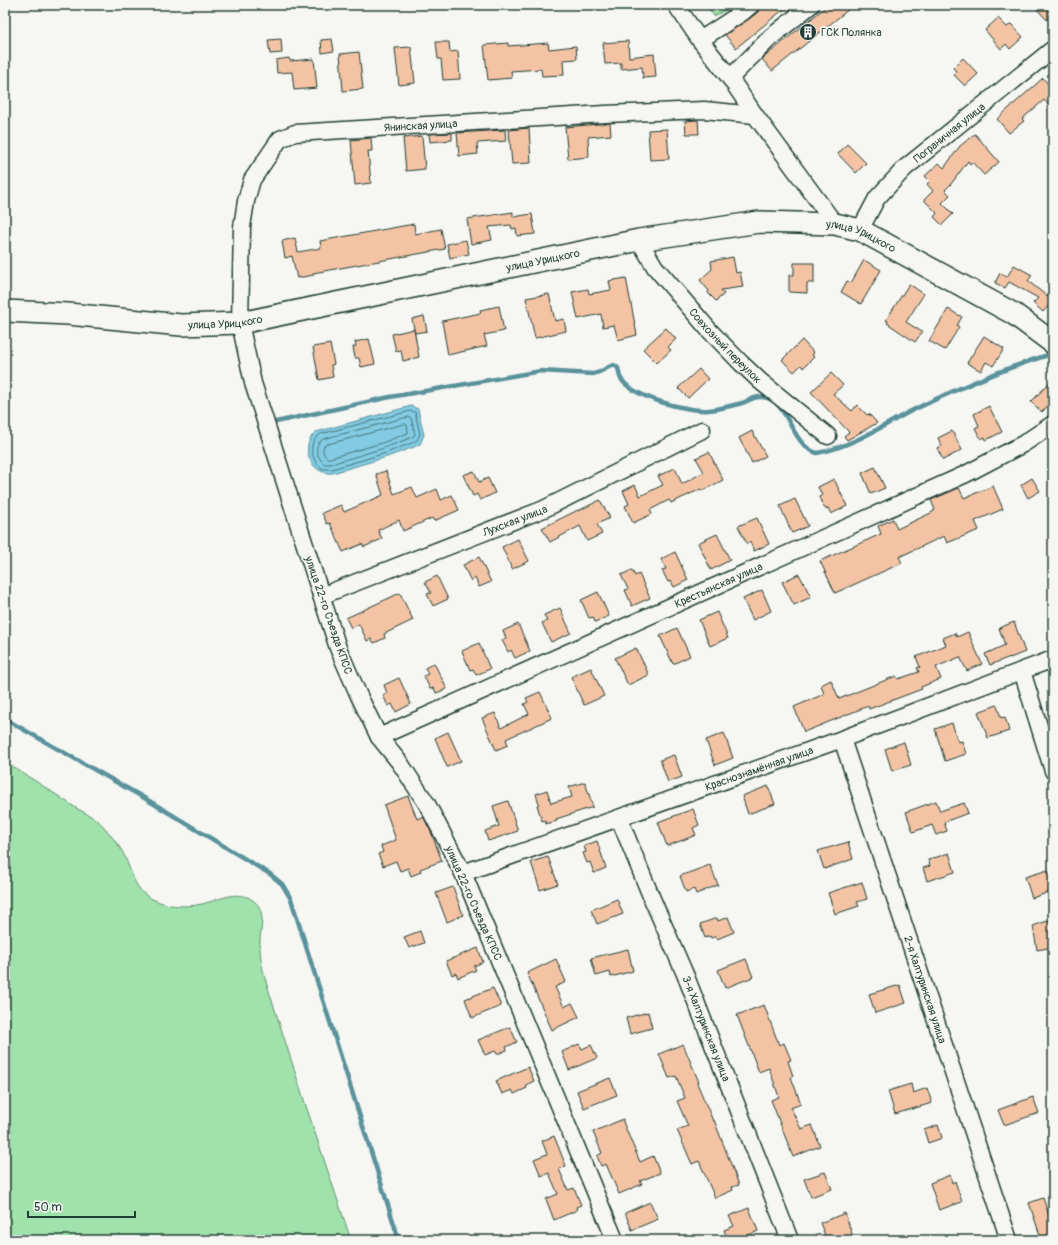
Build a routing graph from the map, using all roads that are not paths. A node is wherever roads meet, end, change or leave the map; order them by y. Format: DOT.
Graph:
graph roads {
  1 [pos="676,5"];
  2 [pos="811,5"];
  3 [pos="744,8"];
  4 [pos="700,40"];
  5 [pos="1053,49"];
  6 [pos="730,78"];
  7 [pos="755,115"];
  8 [pos="835,224"];
  9 [pos="860,230"];
  10 [pos="639,240"];
  11 [pos="5,311"];
  12 [pos="240,323"];
  13 [pos="1050,335"];
  14 [pos="1053,424"];
  15 [pos="702,430"];
  16 [pos="828,436"];
  17 [pos="321,596"];
  18 [pos="1053,659"];
  19 [pos="1022,671"];
  20 [pos="380,737"];
  21 [pos="842,739"];
  22 [pos="1053,771"];
  23 [pos="619,818"];
  24 [pos="463,873"];
  25 [pos="615,1240"];
  26 [pos="790,1240"];
  27 [pos="1009,1240"];
  1 -- 4 [label="street"];
  2 -- 6 [label="street"];
  3 -- 4 [label="street"];
  4 -- 6 [label="street"];
  5 -- 9 [label="street, Пограничная улица"];
  6 -- 7 [label="street"];
  7 -- 8 [label="street"];
  7 -- 12 [label="street, Янинская улица"];
  8 -- 9 [label="main road, улица Урицкого"];
  8 -- 10 [label="main road, улица Урицкого"];
  9 -- 13 [label="main road, улица Урицкого"];
  10 -- 12 [label="main road, улица Урицкого"];
  10 -- 16 [label="street, Совхозный переулок"];
  11 -- 12 [label="main road, улица Урицкого"];
  12 -- 17 [label="street, улица 22-го Съезда КПСС"];
  14 -- 20 [label="street, Крестьянская улица"];
  15 -- 17 [label="street, Лухская улица"];
  17 -- 20 [label="street, улица 22-го Съезда КПСС"];
  18 -- 19 [label="street, Краснознамённая улица"];
  19 -- 21 [label="street, Краснознамённая улица"];
  19 -- 22 [label="street"];
  20 -- 24 [label="street, улица 22-го Съезда КПСС"];
  21 -- 23 [label="street, Краснознамённая улица"];
  21 -- 27 [label="street, 2-я Халтуринская улица"];
  23 -- 24 [label="street, Краснознамённая улица"];
  23 -- 26 [label="street, 3-я Халтуринская улица"];
  24 -- 25 [label="street, улица 22-го Съезда КПСС"];
}
